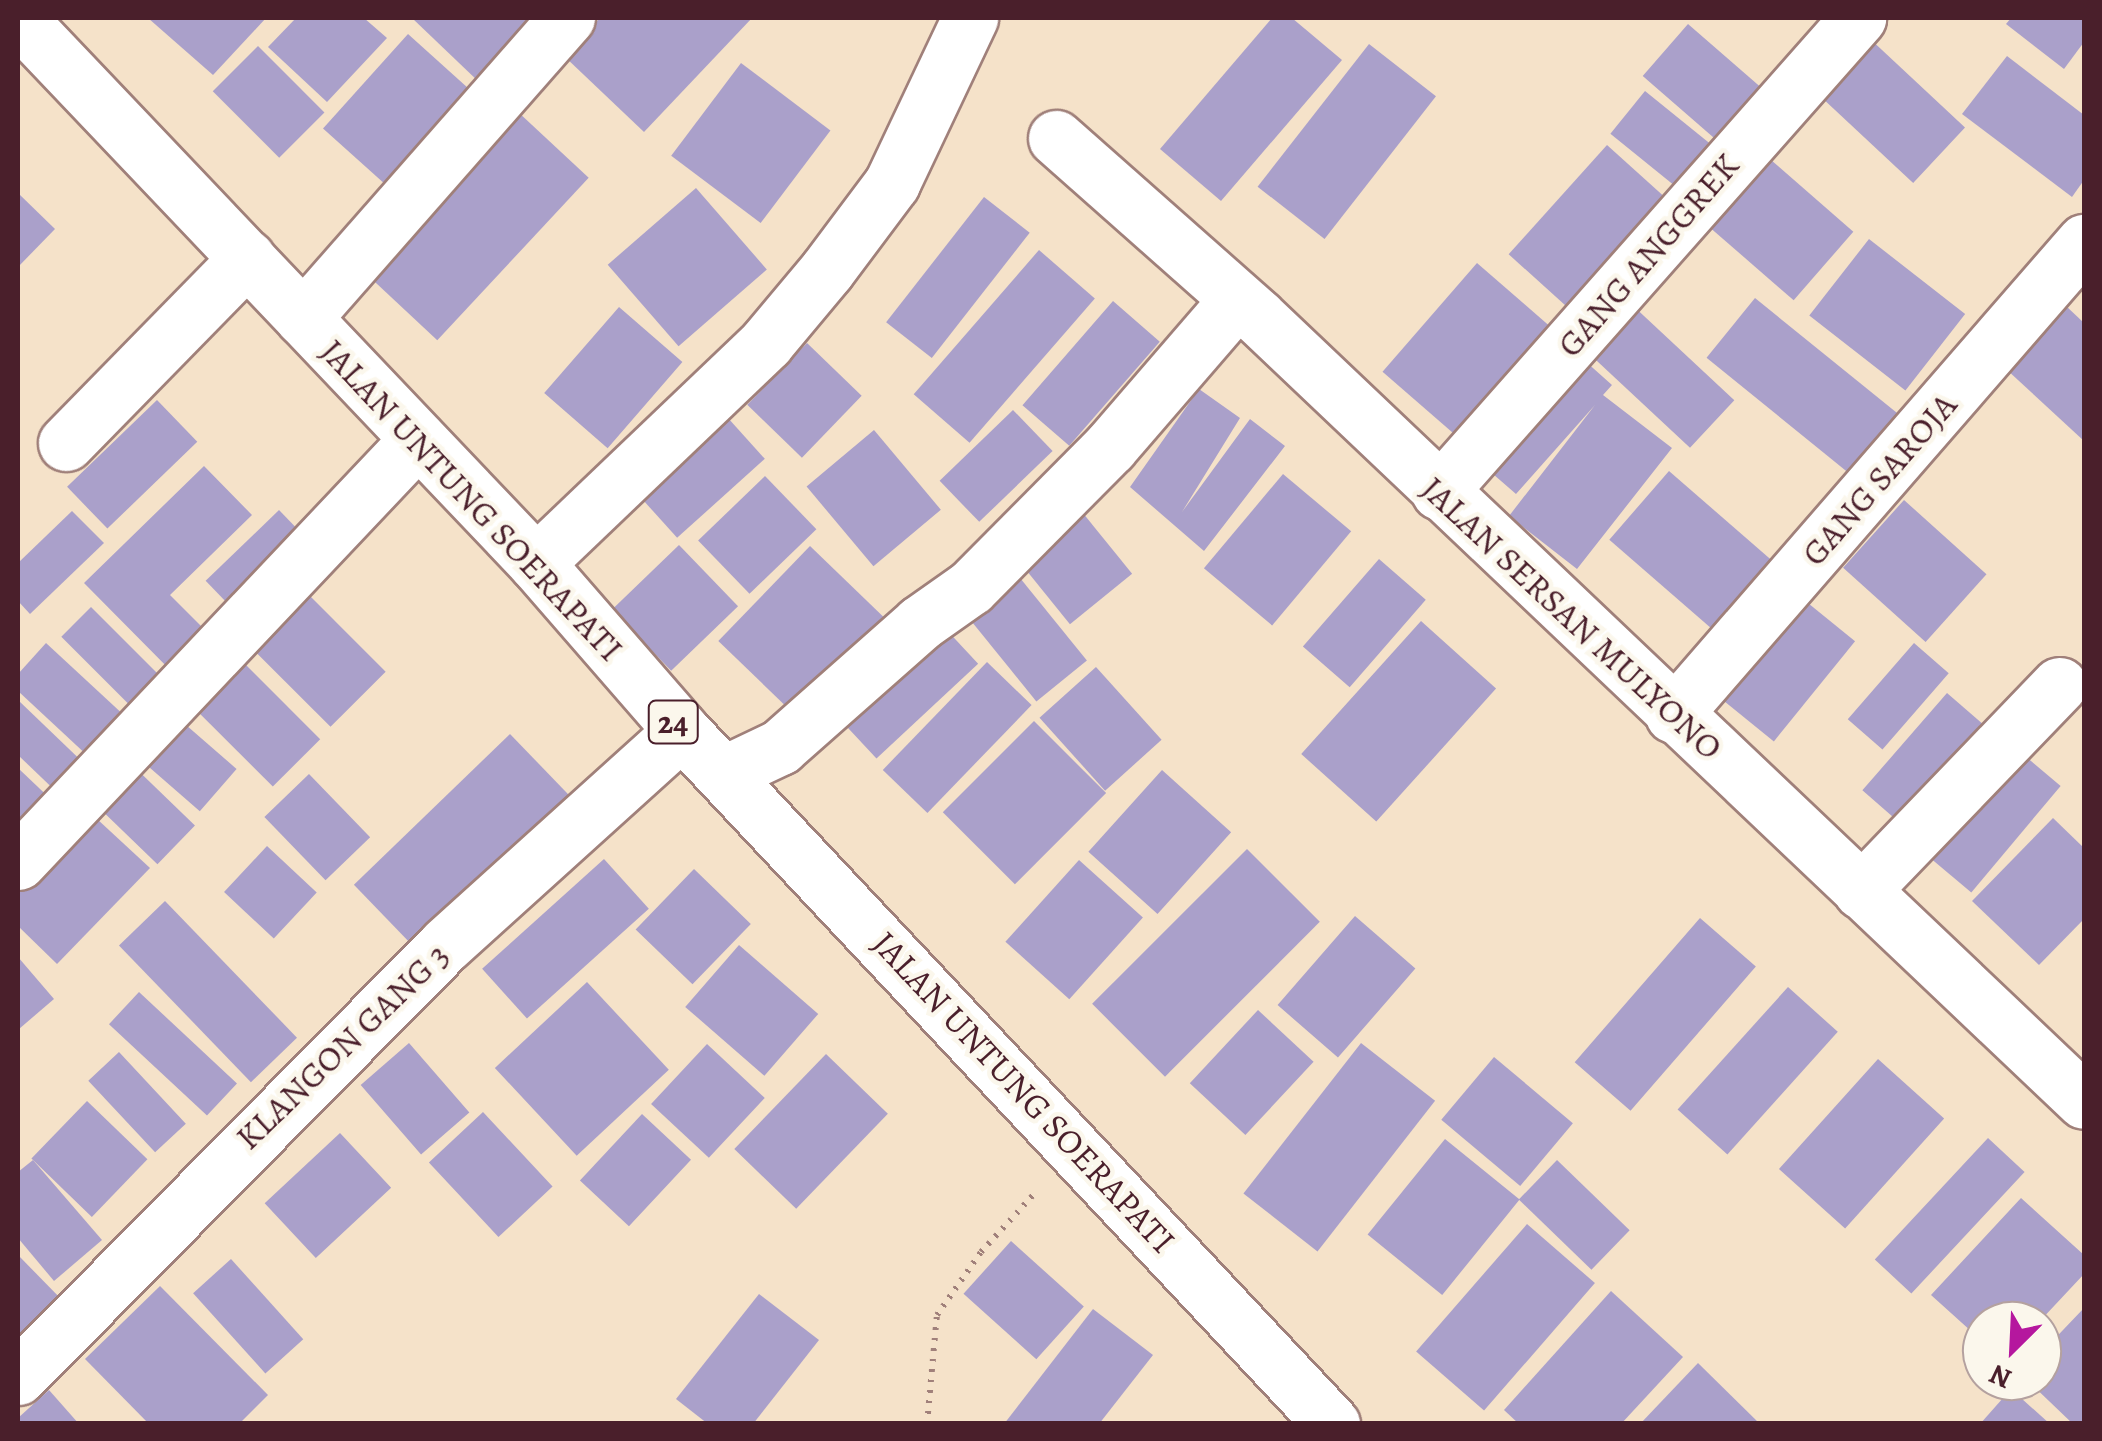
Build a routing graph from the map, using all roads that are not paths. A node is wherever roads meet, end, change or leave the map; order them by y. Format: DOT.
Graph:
graph roads {
  1 [pos="18,18"];
  2 [pos="567,18"];
  3 [pos="970,18"];
  4 [pos="1858,18"];
  5 [pos="1056,138"];
  6 [pos="2084,242"];
  7 [pos="247,258"];
  8 [pos="1237,300"];
  9 [pos="304,318"];
  10 [pos="418,439"];
  11 [pos="66,443"];
  12 [pos="1438,492"];
  13 [pos="536,562"];
  14 [pos="2058,685"];
  15 [pos="1674,715"];
  16 [pos="682,731"];
  17 [pos="724,773"];
  18 [pos="18,862"];
  19 [pos="1861,890"];
  20 [pos="2084,1102"];
  21 [pos="18,1377"];
  22 [pos="1332,1424"];
  1 -- 7 [label="main road, JALAN UNTUNG SOERAPATI / 24"];
  2 -- 9 [label="main road"];
  3 -- 13 [label="main road"];
  4 -- 12 [label="main road, GANG ANGGREK"];
  5 -- 8 [label="main road, JALAN SERSAN MULYONO"];
  6 -- 15 [label="main road, GANG SAROJA"];
  7 -- 9 [label="main road, JALAN UNTUNG SOERAPATI / 24"];
  7 -- 11 [label="main road"];
  8 -- 12 [label="main road, JALAN SERSAN MULYONO"];
  8 -- 17 [label="main road"];
  9 -- 10 [label="main road, JALAN UNTUNG SOERAPATI / 24"];
  10 -- 13 [label="main road, JALAN UNTUNG SOERAPATI / 24"];
  10 -- 18 [label="main road"];
  12 -- 15 [label="main road, JALAN SERSAN MULYONO"];
  13 -- 16 [label="main road, JALAN UNTUNG SOERAPATI / 24"];
  14 -- 19 [label="main road"];
  15 -- 19 [label="main road, JALAN SERSAN MULYONO"];
  16 -- 17 [label="main road, JALAN UNTUNG SOERAPATI / 24"];
  16 -- 21 [label="main road, KLANGON GANG 3"];
  17 -- 22 [label="main road, JALAN UNTUNG SOERAPATI / 24"];
  19 -- 20 [label="main road, JALAN SERSAN MULYONO"];
}
